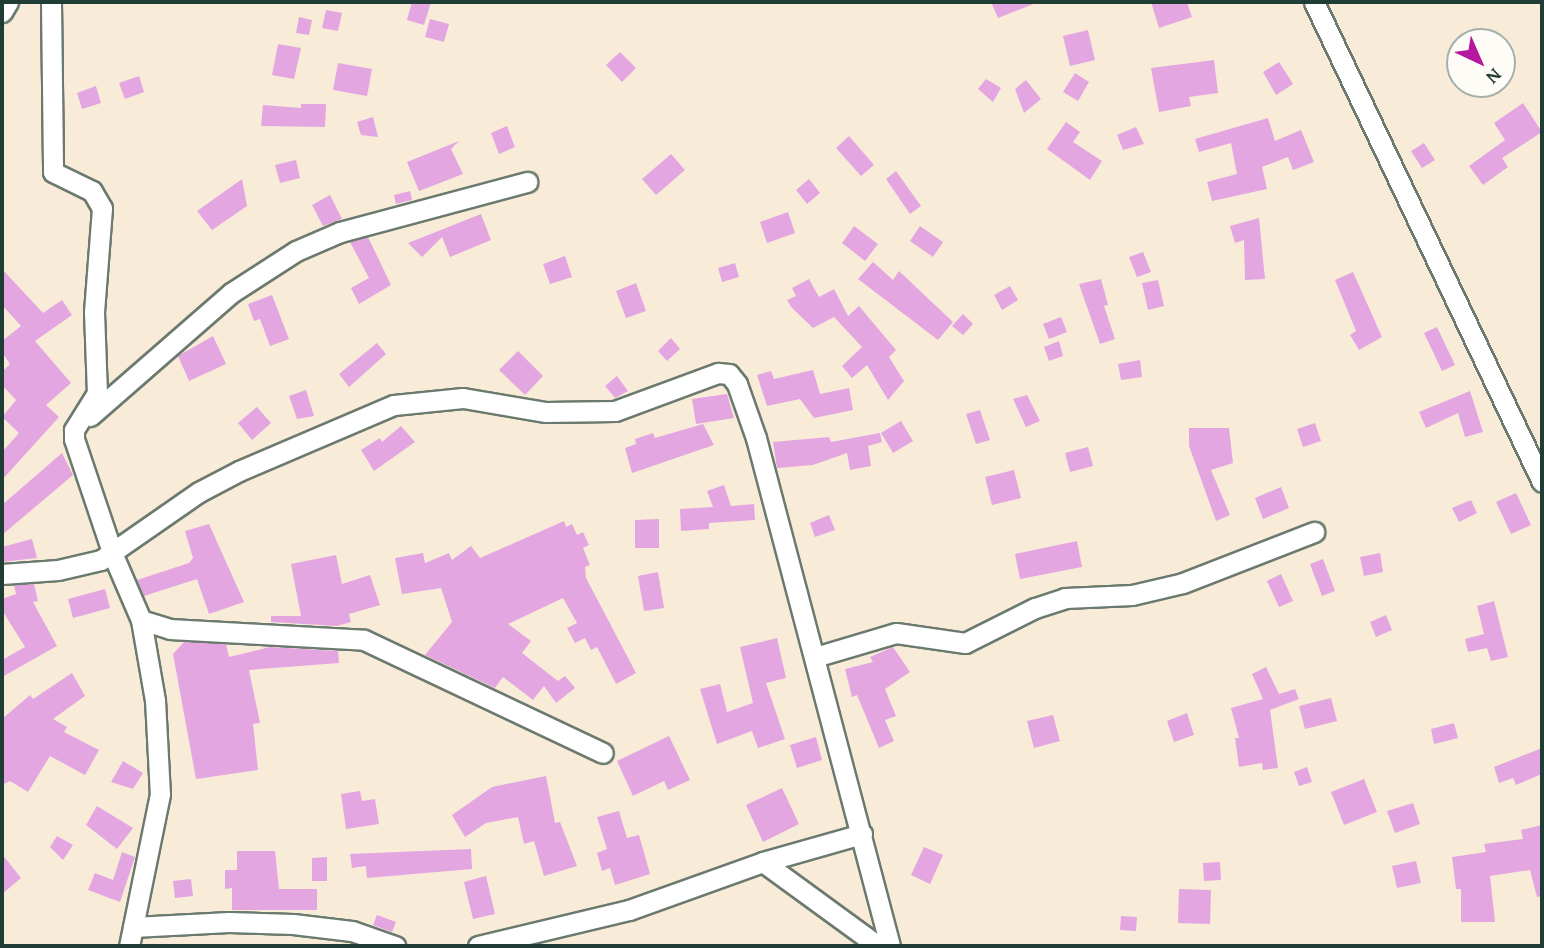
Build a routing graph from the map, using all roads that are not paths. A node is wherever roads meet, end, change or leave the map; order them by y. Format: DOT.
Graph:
graph roads {
  1 [pos="8,2"];
  2 [pos="51,2"];
  3 [pos="1314,2"];
  4 [pos="2,12"];
  5 [pos="527,182"];
  6 [pos="74,430"];
  7 [pos="1542,482"];
  8 [pos="1314,532"];
  9 [pos="113,555"];
  10 [pos="2,574"];
  11 [pos="141,620"];
  12 [pos="815,657"];
  13 [pos="603,753"];
  14 [pos="862,834"];
  15 [pos="762,862"];
  16 [pos="131,937"];
  17 [pos="396,946"];
  18 [pos="478,946"];
  19 [pos="878,946"];
  20 [pos="890,946"];
  1 -- 4 [label="street"];
  2 -- 6 [label="street"];
  3 -- 7 [label="street"];
  5 -- 6 [label="street"];
  6 -- 9 [label="street"];
  8 -- 12 [label="street"];
  9 -- 10 [label="street"];
  9 -- 11 [label="street"];
  9 -- 12 [label="street"];
  11 -- 13 [label="street"];
  11 -- 16 [label="street"];
  12 -- 14 [label="street"];
  14 -- 15 [label="street"];
  14 -- 20 [label="street"];
  15 -- 18 [label="street"];
  15 -- 19 [label="street"];
  16 -- 17 [label="street"];
}
